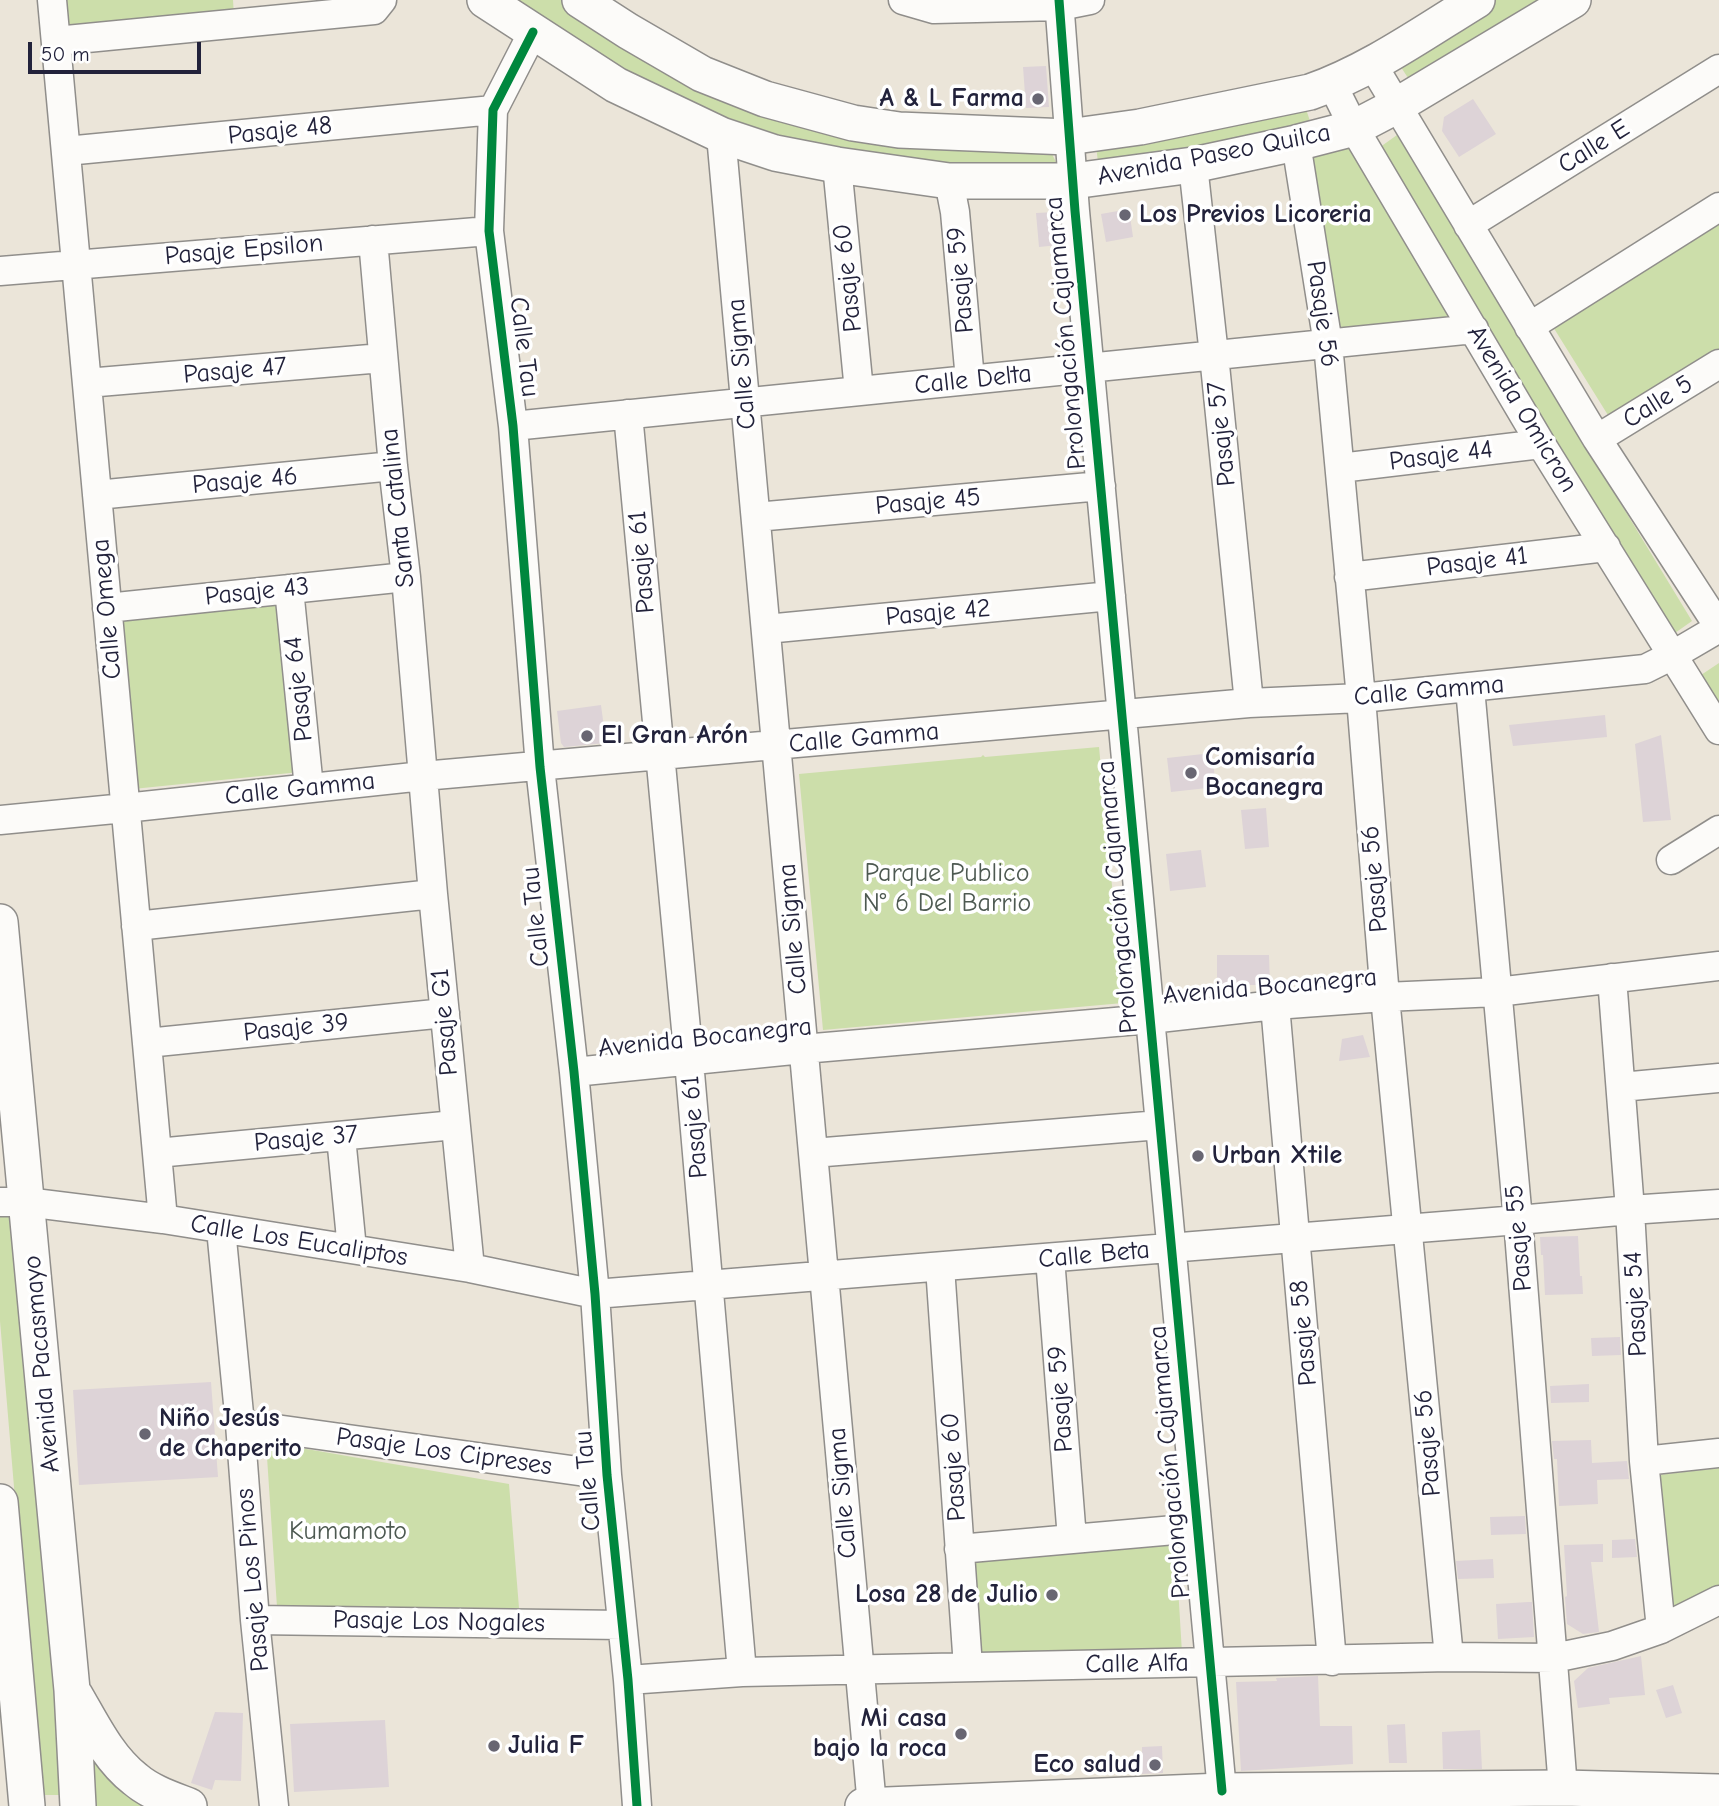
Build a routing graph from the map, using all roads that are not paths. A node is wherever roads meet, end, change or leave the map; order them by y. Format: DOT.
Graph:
graph roads {
  1 [pos="52,0"];
  2 [pos="252,0"];
  3 [pos="382,0"];
  4 [pos="485,0"];
  5 [pos="580,0"];
  6 [pos="903,0"];
  7 [pos="1090,0"];
  8 [pos="1477,0"];
  9 [pos="1573,0"];
  10 [pos="1059,3"];
  11 [pos="281,19"];
  12 [pos="533,32"];
  13 [pos="56,41"];
  14 [pos="1372,64"];
  15 [pos="1719,69"];
  16 [pos="1332,84"];
  17 [pos="1396,106"];
  18 [pos="493,110"];
  19 [pos="1354,128"];
  20 [pos="721,135"];
  21 [pos="1069,137"];
  22 [pos="1296,143"];
  23 [pos="66,151"];
  24 [pos="837,165"];
  25 [pos="1193,165"];
  26 [pos="949,181"];
  27 [pos="1073,181"];
  28 [pos="1719,207"];
  29 [pos="1468,225"];
  30 [pos="489,231"];
  31 [pos="373,240"];
  32 [pos="76,264"];
  33 [pos="0,271"];
  34 [pos="1529,327"];
  35 [pos="1474,329"];
  36 [pos="1328,344"];
  37 [pos="1214,355"];
  38 [pos="382,358"];
  39 [pos="1090,368"];
  40 [pos="1716,373"];
  41 [pos="970,380"];
  42 [pos="87,383"];
  43 [pos="859,391"];
  44 [pos="745,403"];
  45 [pos="628,414"];
  46 [pos="513,426"];
  47 [pos="1597,439"];
  48 [pos="1541,444"];
  49 [pos="393,467"];
  50 [pos="1340,468"];
  51 [pos="1101,486"];
  52 [pos="97,495"];
  53 [pos="756,517"];
  54 [pos="1606,547"];
  55 [pos="406,577"];
  56 [pos="1349,577"];
  57 [pos="289,589"];
  58 [pos="1111,596"];
  59 [pos="107,608"];
  60 [pos="1719,628"];
  61 [pos="766,629"];
  62 [pos="1673,655"];
  63 [pos="1470,688"];
  64 [pos="1361,698"];
  65 [pos="1248,703"];
  66 [pos="1122,715"];
  67 [pos="1719,730"];
  68 [pos="776,746"];
  69 [pos="661,756"];
  70 [pos="540,766"];
  71 [pos="423,776"];
  72 [pos="309,788"];
  73 [pos="125,808"];
  74 [pos="0,820"];
  75 [pos="1719,830"];
  76 [pos="1671,860"];
  77 [pos="433,894"];
  78 [pos="0,922"];
  79 [pos="136,926"];
  80 [pos="1719,967"];
  81 [pos="1612,978"];
  82 [pos="1497,992"];
  83 [pos="1385,997"];
  84 [pos="1275,1005"];
  85 [pos="444,1013"];
  86 [pos="1150,1019"];
  87 [pos="146,1043"];
  88 [pos="803,1049"];
  89 [pos="689,1061"];
  90 [pos="574,1072"];
  91 [pos="1719,1078"];
  92 [pos="1621,1087"];
  93 [pos="455,1125"];
  94 [pos="1160,1125"];
  95 [pos="341,1137"];
  96 [pos="157,1153"];
  97 [pos="813,1153"];
  98 [pos="13,1202"];
  99 [pos="1719,1204"];
  100 [pos="1630,1210"];
  101 [pos="163,1219"];
  102 [pos="1518,1220"];
  103 [pos="221,1229"];
  104 [pos="1408,1229"];
  105 [pos="1295,1238"];
  106 [pos="1171,1248"];
  107 [pos="352,1249"];
  108 [pos="1050,1258"];
  109 [pos="940,1267"];
  110 [pos="470,1268"];
  111 [pos="824,1276"];
  112 [pos="709,1285"];
  113 [pos="596,1294"];
  114 [pos="240,1424"];
  115 [pos="1719,1453"];
  116 [pos="1644,1461"];
  117 [pos="607,1475"];
  118 [pos="0,1502"];
  119 [pos="1197,1528"];
  120 [pos="1072,1539"];
  121 [pos="959,1549"];
  122 [pos="1719,1600"];
  123 [pos="255,1620"];
  124 [pos="622,1625"];
  125 [pos="1661,1629"];
  126 [pos="1448,1657"];
  127 [pos="1554,1658"];
  128 [pos="1332,1661"];
  129 [pos="1209,1662"];
  130 [pos="968,1667"];
  131 [pos="859,1670"];
  132 [pos="742,1672"];
  133 [pos="628,1680"];
  134 [pos="72,1689"];
  135 [pos="1563,1788"];
  136 [pos="1222,1791"];
  137 [pos="1719,1793"];
  138 [pos="27,1806"];
  139 [pos="78,1806"];
  140 [pos="189,1806"];
  141 [pos="274,1806"];
  142 [pos="637,1806"];
  143 [pos="863,1806"];
  144 [pos="872,1806"];
  1 -- 13 [label="street, Calle Omega"];
  2 -- 11 [label="street"];
  3 -- 11 [label="street"];
  4 -- 12 [label="main road, Avenida Paseo Quilca"];
  5 -- 21 [label="main road, Avenida Paseo Quilca"];
  6 -- 10 [label="street"];
  7 -- 10 [label="street"];
  8 -- 14 [label="main road, Avenida Paseo Quilca"];
  9 -- 17 [label="main road, Avenida Paseo Quilca"];
  10 -- 21 [label="street, Prolongación Cajamarca"];
  11 -- 13 [label="street"];
  12 -- 18 [label="street, Calle Tau"];
  12 -- 20 [label="main road, Avenida Paseo Quilca"];
  13 -- 23 [label="street, Calle Omega"];
  14 -- 16 [label="main road, Avenida Paseo Quilca"];
  14 -- 17 [label="street, Avenida Omicron"];
  15 -- 29 [label="street, Calle E"];
  16 -- 19 [label="street, Avenida Omicron"];
  16 -- 21 [label="main road, Avenida Paseo Quilca"];
  17 -- 19 [label="main road, Avenida Paseo Quilca"];
  17 -- 29 [label="street, Avenida Omicron"];
  18 -- 23 [label="street, Pasaje 48"];
  18 -- 30 [label="street, Calle Tau"];
  19 -- 22 [label="main road, Avenida Paseo Quilca"];
  19 -- 35 [label="street, Avenida Omicron"];
  20 -- 24 [label="main road, Avenida Paseo Quilca"];
  20 -- 44 [label="street, Calle Sigma"];
  21 -- 27 [label="street, Prolongación Cajamarca"];
  22 -- 25 [label="main road, Avenida Paseo Quilca"];
  22 -- 36 [label="street, Pasaje 56"];
  23 -- 32 [label="street, Calle Omega"];
  24 -- 26 [label="main road, Avenida Paseo Quilca"];
  24 -- 43 [label="street, Pasaje 60"];
  25 -- 27 [label="main road, Avenida Paseo Quilca"];
  25 -- 37 [label="street, Pasaje 57"];
  26 -- 27 [label="main road, Avenida Paseo Quilca"];
  26 -- 41 [label="street, Pasaje 59"];
  27 -- 39 [label="street, Prolongación Cajamarca"];
  28 -- 34 [label="street"];
  29 -- 34 [label="street, Avenida Omicron"];
  30 -- 31 [label="street, Pasaje Epsilon"];
  30 -- 46 [label="street, Calle Tau"];
  31 -- 32 [label="street, Pasaje Epsilon"];
  31 -- 38 [label="street, Santa Catalina"];
  32 -- 33 [label="street, Pasaje Epsilon"];
  32 -- 42 [label="street, Calle Omega"];
  34 -- 47 [label="street, Avenida Omicron"];
  35 -- 36 [label="street, Calle Delta"];
  35 -- 48 [label="street, Avenida Omicron"];
  36 -- 37 [label="street, Calle Delta"];
  36 -- 50 [label="street, Pasaje 56"];
  37 -- 39 [label="street, Calle Delta"];
  37 -- 65 [label="street, Pasaje 57"];
  38 -- 42 [label="street, Pasaje 47"];
  38 -- 49 [label="street, Santa Catalina"];
  39 -- 41 [label="street, Calle Delta"];
  39 -- 51 [label="street, Prolongación Cajamarca"];
  40 -- 47 [label="street, Calle 5"];
  41 -- 43 [label="street, Calle Delta"];
  42 -- 52 [label="street, Calle Omega"];
  43 -- 44 [label="street, Calle Delta"];
  44 -- 45 [label="street, Calle Delta"];
  44 -- 53 [label="street, Calle Sigma"];
  45 -- 46 [label="street, Calle Delta"];
  45 -- 69 [label="street, Pasaje 61"];
  46 -- 70 [label="street, Calle Tau"];
  47 -- 60 [label="street, Avenida Omicron"];
  48 -- 50 [label="street, Pasaje 44"];
  48 -- 54 [label="street, Avenida Omicron"];
  49 -- 52 [label="street, Pasaje 46"];
  49 -- 55 [label="street, Santa Catalina"];
  50 -- 56 [label="street, Pasaje 56"];
  51 -- 53 [label="street, Pasaje 45"];
  51 -- 58 [label="street, Prolongación Cajamarca"];
  52 -- 59 [label="street, Calle Omega"];
  53 -- 61 [label="street, Calle Sigma"];
  54 -- 56 [label="street, Pasaje 41"];
  54 -- 62 [label="street, Avenida Omicron"];
  55 -- 57 [label="street, Pasaje 43"];
  55 -- 71 [label="street, Santa Catalina"];
  56 -- 64 [label="street, Pasaje 56"];
  57 -- 59 [label="street, Pasaje 43"];
  57 -- 72 [label="street, Pasaje 64"];
  58 -- 61 [label="street, Pasaje 42"];
  58 -- 66 [label="street, Prolongación Cajamarca"];
  59 -- 73 [label="street, Calle Omega"];
  60 -- 62 [label="street, Calle Gamma"];
  61 -- 68 [label="street, Calle Sigma"];
  62 -- 63 [label="street, Calle Gamma"];
  62 -- 67 [label="street, Avenida Omicron"];
  63 -- 64 [label="street, Calle Gamma"];
  63 -- 82 [label="street, Pasaje 55"];
  64 -- 65 [label="street, Calle Gamma"];
  64 -- 83 [label="street, Pasaje 56"];
  65 -- 66 [label="street, Calle Gamma"];
  66 -- 68 [label="street, Calle Gamma"];
  66 -- 86 [label="street, Prolongación Cajamarca"];
  68 -- 69 [label="street, Calle Gamma"];
  68 -- 88 [label="street, Calle Sigma"];
  69 -- 70 [label="street, Calle Gamma"];
  69 -- 89 [label="street, Pasaje 61"];
  70 -- 71 [label="street, Calle Gamma"];
  70 -- 90 [label="street, Calle Tau"];
  71 -- 72 [label="street, Calle Gamma"];
  71 -- 77 [label="street, Pasaje G1"];
  72 -- 73 [label="street, Calle Gamma"];
  73 -- 74 [label="street, Calle Gamma"];
  73 -- 79 [label="street, Calle Omega"];
  75 -- 76 [label="street"];
  77 -- 79 [label="street"];
  77 -- 85 [label="street, Pasaje G1"];
  78 -- 98 [label="main road, Avenida Pacasmayo"];
  79 -- 87 [label="street, Calle Omega"];
  80 -- 81 [label="street, Avenida Bocanegra"];
  81 -- 82 [label="street, Avenida Bocanegra"];
  81 -- 92 [label="street, Pasaje 54"];
  82 -- 83 [label="street, Avenida Bocanegra"];
  82 -- 102 [label="street, Pasaje 55"];
  83 -- 84 [label="street, Avenida Bocanegra"];
  83 -- 104 [label="street, Pasaje 56"];
  84 -- 86 [label="street, Avenida Bocanegra"];
  84 -- 105 [label="street, Pasaje 58"];
  85 -- 87 [label="street, Pasaje 39"];
  85 -- 93 [label="street, Pasaje G1"];
  86 -- 88 [label="street, Avenida Bocanegra"];
  86 -- 94 [label="street, Prolongación Cajamarca"];
  87 -- 96 [label="street, Calle Omega"];
  88 -- 89 [label="street, Avenida Bocanegra"];
  88 -- 97 [label="street, Calle Sigma"];
  89 -- 90 [label="street, Avenida Bocanegra"];
  89 -- 112 [label="street, Pasaje 61"];
  90 -- 113 [label="street, Calle Tau"];
  91 -- 92 [label="street"];
  92 -- 100 [label="street, Pasaje 54"];
  93 -- 95 [label="street, Pasaje 37"];
  93 -- 110 [label="street, Pasaje G1"];
  94 -- 97 [label="street"];
  94 -- 106 [label="street, Prolongación Cajamarca"];
  95 -- 96 [label="street, Pasaje 37"];
  95 -- 107 [label="street"];
  96 -- 101 [label="street, Calle Omega"];
  97 -- 111 [label="street, Calle Sigma"];
  98 -- 101 [label="street, Calle Los Eucaliptos"];
  98 -- 134 [label="main road, Avenida Pacasmayo"];
  99 -- 100 [label="street, Calle Beta"];
  100 -- 102 [label="street, Calle Beta"];
  100 -- 116 [label="street, Pasaje 54"];
  101 -- 103 [label="street, Calle Los Eucaliptos"];
  102 -- 104 [label="street, Calle Beta"];
  102 -- 127 [label="street, Pasaje 55"];
  103 -- 107 [label="street, Calle Los Eucaliptos"];
  103 -- 114 [label="street, Pasaje Los Pinos"];
  104 -- 105 [label="street, Calle Beta"];
  104 -- 126 [label="street, Pasaje 56"];
  105 -- 106 [label="street, Calle Beta"];
  105 -- 128 [label="street, Pasaje 58"];
  106 -- 108 [label="street, Calle Beta"];
  106 -- 119 [label="street, Prolongación Cajamarca"];
  107 -- 110 [label="street, Calle Los Eucaliptos"];
  108 -- 109 [label="street, Calle Beta"];
  108 -- 120 [label="street, Pasaje 59"];
  109 -- 111 [label="street, Calle Beta"];
  109 -- 121 [label="street, Pasaje 60"];
  110 -- 113 [label="street, Calle Los Eucaliptos"];
  111 -- 112 [label="street, Calle Beta"];
  111 -- 131 [label="street, Calle Sigma"];
  112 -- 113 [label="street, Calle Beta"];
  112 -- 132 [label="street, Pasaje 61"];
  113 -- 117 [label="street, Calle Tau"];
  114 -- 117 [label="street, Pasaje Los Cipreses"];
  114 -- 123 [label="street, Pasaje Los Pinos"];
  115 -- 116 [label="street"];
  116 -- 125 [label="street, Pasaje 54"];
  117 -- 124 [label="street, Calle Tau"];
  118 -- 138 [label="main road"];
  119 -- 120 [label="street"];
  119 -- 129 [label="street, Prolongación Cajamarca"];
  120 -- 121 [label="street"];
  121 -- 130 [label="street, Pasaje 60"];
  122 -- 125 [label="street, Calle Alfa"];
  123 -- 124 [label="street, Pasaje Los Nogales"];
  123 -- 141 [label="street, Pasaje Los Pinos"];
  124 -- 133 [label="street, Calle Tau"];
  125 -- 127 [label="street, Calle Alfa"];
  126 -- 127 [label="street, Calle Alfa"];
  126 -- 128 [label="street, Calle Alfa"];
  127 -- 135 [label="street, Pasaje 55"];
  128 -- 129 [label="street, Calle Alfa"];
  129 -- 130 [label="street, Calle Alfa"];
  129 -- 136 [label="street, Prolongación Cajamarca"];
  130 -- 131 [label="street, Calle Alfa"];
  131 -- 132 [label="street, Calle Alfa"];
  131 -- 144 [label="street, Calle Sigma"];
  132 -- 133 [label="street, Calle Alfa"];
  133 -- 142 [label="street, Calle Tau"];
  134 -- 139 [label="main road, Avenida Pacasmayo"];
  134 -- 140 [label="main road"];
  135 -- 136 [label="main road"];
  135 -- 137 [label="main road"];
  136 -- 144 [label="main road"];
  143 -- 144 [label="main road"];
}
